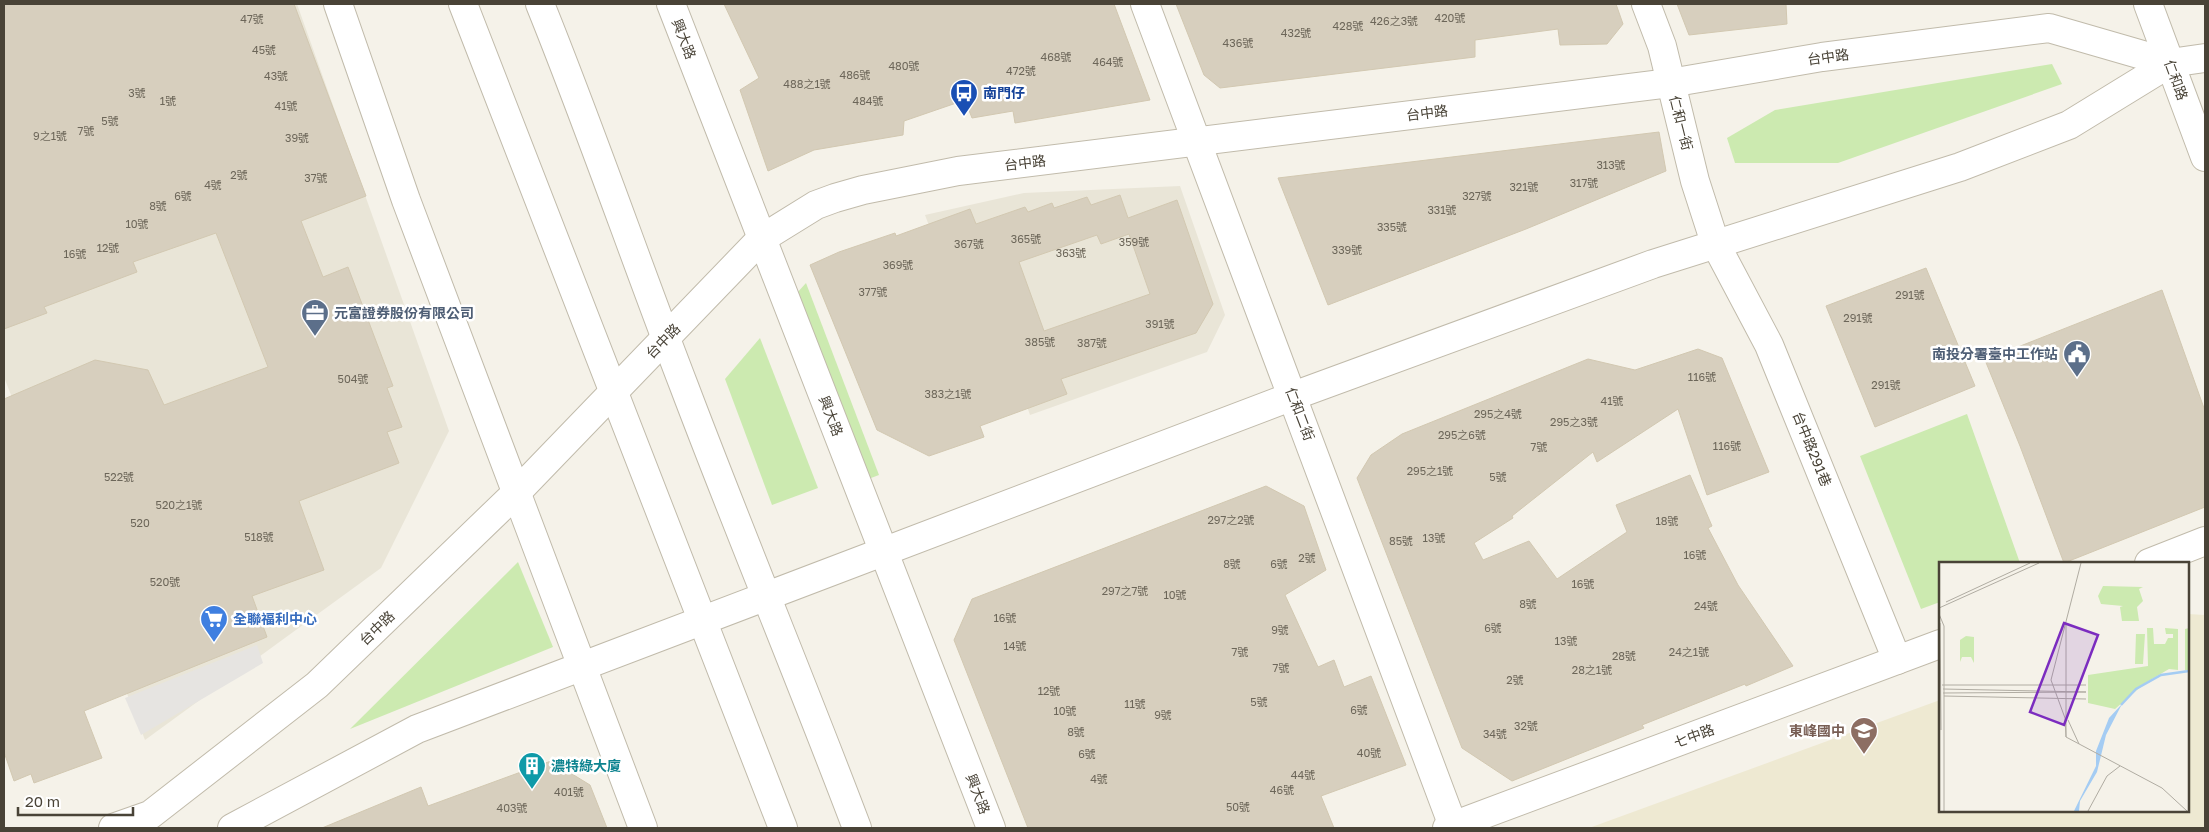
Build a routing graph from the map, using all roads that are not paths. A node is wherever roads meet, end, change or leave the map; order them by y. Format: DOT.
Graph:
graph roads {
  1 [pos="338,4"];
  2 [pos="463,4"];
  3 [pos="540,4"];
  4 [pos="671,4"];
  5 [pos="1145,4"];
  6 [pos="1646,4"];
  7 [pos="2148,4"];
  8 [pos="2205,58"];
  9 [pos="2170,63"];
  10 [pos="1670,84"];
  11 [pos="1198,142"];
  12 [pos="2205,157"];
  13 [pos="761,239"];
  14 [pos="1715,243"];
  15 [pos="666,338"];
  16 [pos="613,393"];
  17 [pos="1294,396"];
  18 [pos="516,493"];
  19 [pos="2205,541"];
  20 [pos="884,552"];
  21 [pos="2152,562"];
  22 [pos="767,597"];
  23 [pos="702,622"];
  24 [pos="1939,644"];
  25 [pos="1897,660"];
  26 [pos="582,667"];
  27 [pos="1450,827"];
  28 [pos="113,828"];
  29 [pos="232,828"];
  30 [pos="643,828"];
  31 [pos="783,828"];
  32 [pos="857,828"];
  33 [pos="991,828"];
  1 -- 18 [label="street"];
  2 -- 16 [label="street"];
  3 -- 15 [label="street"];
  4 -- 13 [label="street, 興大路"];
  5 -- 11 [label="street, 仁和二街"];
  6 -- 10 [label="street, 仁和一街"];
  7 -- 9 [label="street, 仁和路"];
  8 -- 9 [label="street, 台中路"];
  9 -- 10 [label="street, 台中路"];
  9 -- 12 [label="street, 仁和路"];
  9 -- 14 [label="street, 台中路"];
  10 -- 11 [label="street, 台中路"];
  10 -- 14 [label="street, 仁和一街"];
  11 -- 13 [label="street, 台中路"];
  11 -- 17 [label="street, 仁和二街"];
  13 -- 15 [label="street, 台中路"];
  13 -- 20 [label="street, 興大路"];
  14 -- 17 [label="street, 台中路"];
  14 -- 25 [label="street, 台中路291巷"];
  15 -- 16 [label="street, 台中路"];
  15 -- 22 [label="street"];
  16 -- 18 [label="street, 台中路"];
  16 -- 23 [label="street"];
  17 -- 20 [label="street, 台中路"];
  17 -- 27 [label="street, 仁和二街"];
  18 -- 26 [label="street"];
  18 -- 28 [label="street, 台中路"];
  19 -- 21 [label="street"];
  20 -- 22 [label="street, 台中路"];
  20 -- 33 [label="street, 興大路"];
  22 -- 23 [label="street, 台中路"];
  22 -- 32 [label="street"];
  23 -- 26 [label="street, 台中路"];
  23 -- 31 [label="street"];
  24 -- 25 [label="street, 七中路"];
  25 -- 27 [label="street, 七中路"];
  26 -- 29 [label="street, 台中路"];
  26 -- 30 [label="street"];
}
